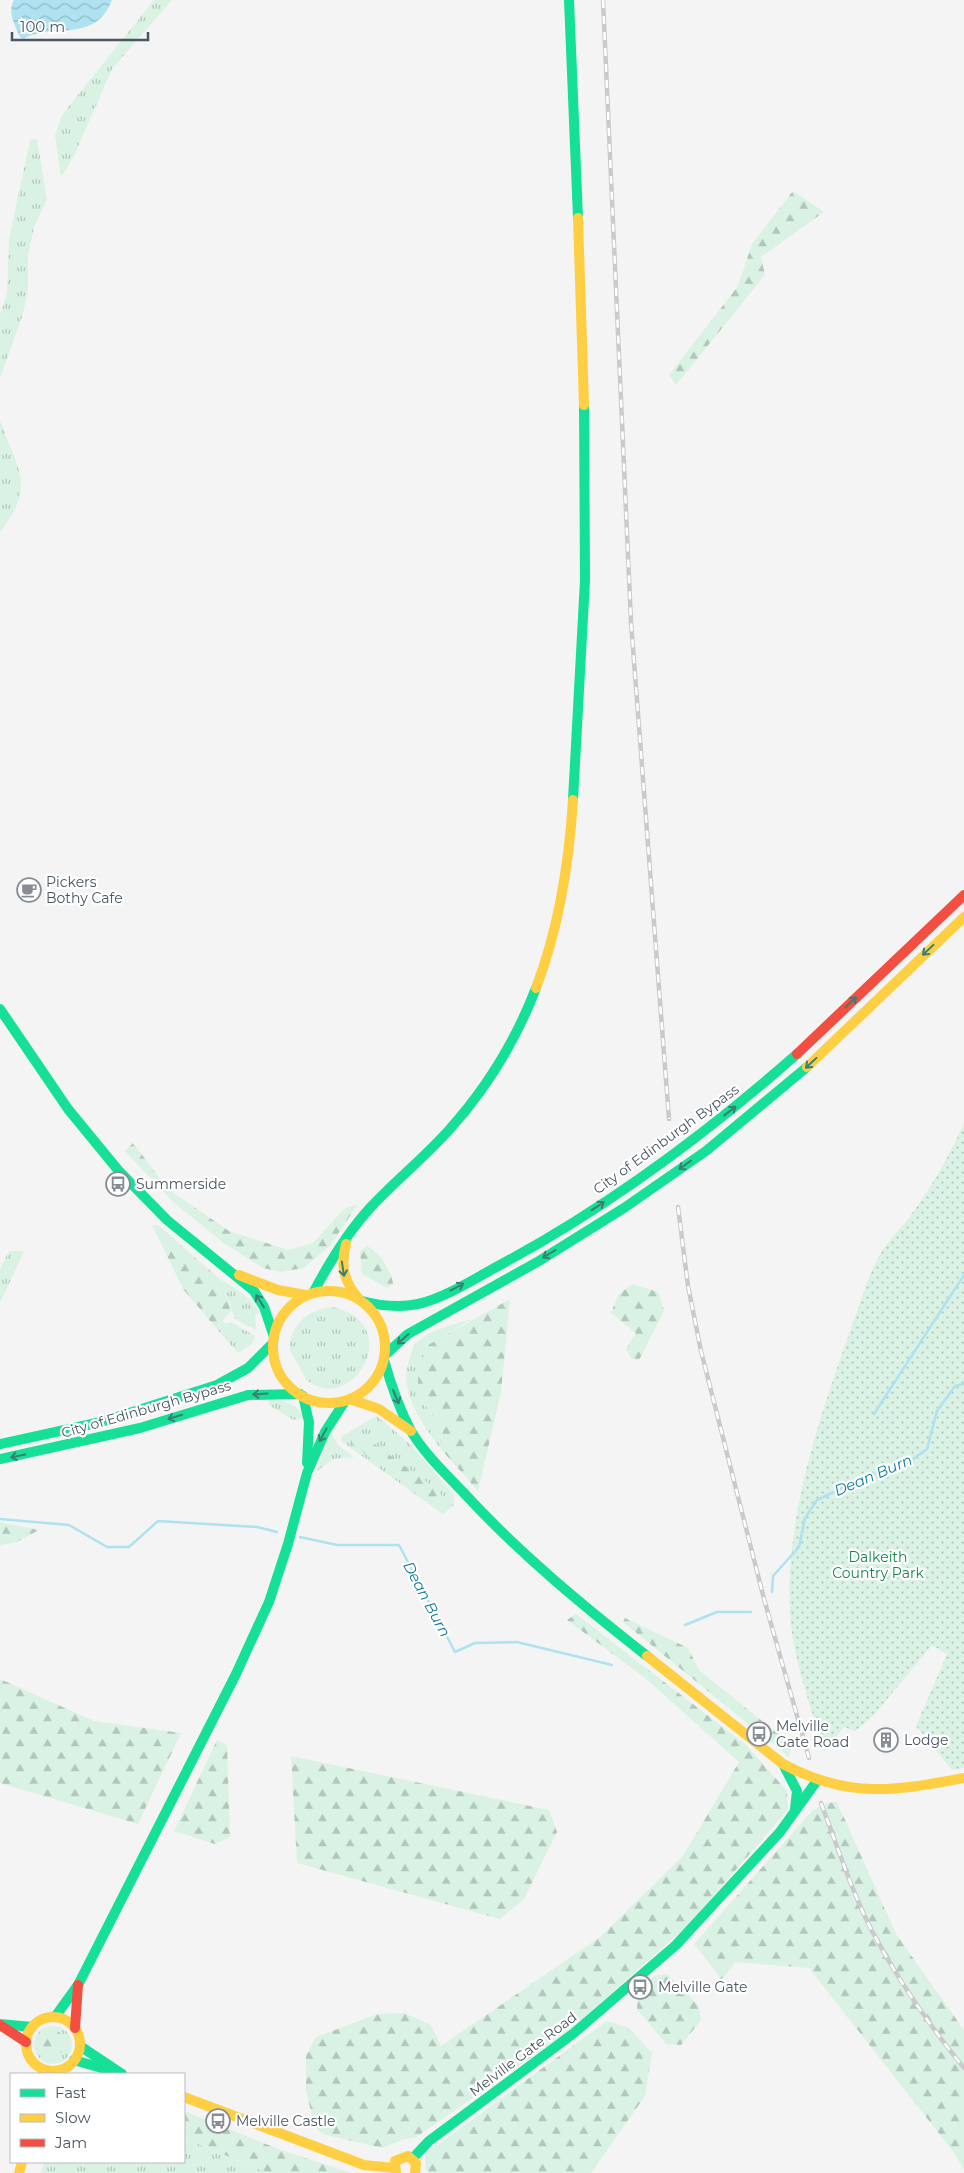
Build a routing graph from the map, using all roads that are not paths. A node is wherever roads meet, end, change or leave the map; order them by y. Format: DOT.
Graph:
graph roads {
  1 [pos="569,0"];
  2 [pos="964,895"];
  3 [pos="964,917"];
  4 [pos="0,1009"];
  5 [pos="348,1236"];
  6 [pos="233,1273"];
  7 [pos="310,1294"];
  8 [pos="361,1300"];
  9 [pos="274,1340"];
  10 [pos="385,1358"];
  11 [pos="301,1395"];
  12 [pos="348,1400"];
  13 [pos="412,1432"];
  14 [pos="0,1444"];
  15 [pos="0,1459"];
  16 [pos="307,1473"];
  17 [pos="783,1764"];
  18 [pos="964,1778"];
  19 [pos="816,1782"];
  20 [pos="792,1817"];
  21 [pos="78,1985"];
  22 [pos="55,2017"];
  23 [pos="0,2025"];
  24 [pos="32,2027"];
  25 [pos="75,2028"];
  26 [pos="26,2042"];
  27 [pos="80,2046"];
  28 [pos="74,2060"];
  29 [pos="35,2069"];
  30 [pos="57,2072"];
  31 [pos="119,2073"];
  32 [pos="120,2073"];
  33 [pos="185,2097"];
  34 [pos="413,2158"];
  35 [pos="395,2170"];
  36 [pos="415,2173"];
  1 -- 5 [label="main road"];
  8 -- 2 [label="main road, City of Edinburgh Bypass, one-way"];
  3 -- 10 [label="main road, one-way"];
  4 -- 6 [label="main road"];
  5 -- 7 [label="main road"];
  5 -- 8 [label="main road, one-way"];
  6 -- 7 [label="main road"];
  9 -- 6 [label="main road, one-way"];
  7 -- 8 [label="main road"];
  7 -- 9 [label="main road"];
  8 -- 10 [label="main road"];
  9 -- 11 [label="main road"];
  9 -- 14 [label="main road, City of Edinburgh Bypass"];
  10 -- 12 [label="main road"];
  10 -- 13 [label="main road, one-way"];
  11 -- 12 [label="main road"];
  11 -- 15 [label="main road, City of Edinburgh Bypass, one-way"];
  11 -- 16 [label="main road"];
  12 -- 13 [label="main road"];
  12 -- 16 [label="main road, one-way"];
  13 -- 17 [label="main road"];
  16 -- 21 [label="main road"];
  17 -- 19 [label="main road"];
  17 -- 20 [label="main road, Melville Gate Road"];
  18 -- 19 [label="main road"];
  19 -- 20 [label="main road, Melville Gate Road"];
  20 -- 34 [label="main road, Melville Gate Road"];
  21 -- 22 [label="main road"];
  21 -- 25 [label="main road"];
  22 -- 24 [label="main road"];
  22 -- 25 [label="main road"];
  23 -- 24 [label="main road"];
  23 -- 26 [label="main road"];
  24 -- 26 [label="main road"];
  25 -- 27 [label="main road"];
  26 -- 29 [label="main road"];
  27 -- 28 [label="main road"];
  27 -- 32 [label="main road"];
  28 -- 30 [label="main road"];
  28 -- 31 [label="main road"];
  29 -- 30 [label="main road"];
  33 -- 35 [label="main road"];
  34 -- 35 [label="main road"];
  34 -- 36 [label="main road"];
}
